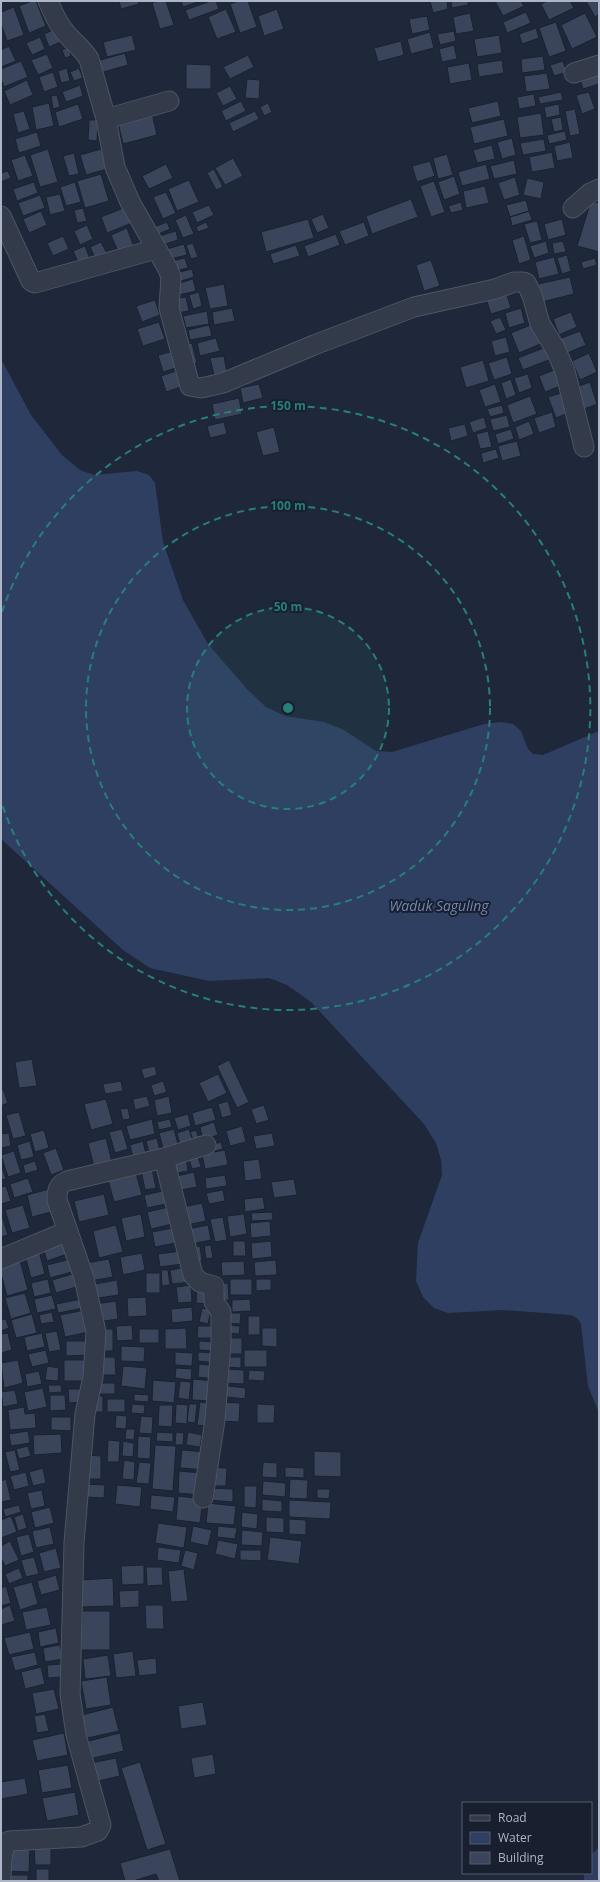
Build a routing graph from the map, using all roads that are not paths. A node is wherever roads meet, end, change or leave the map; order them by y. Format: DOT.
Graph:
graph roads {
  1 [pos="48,1"];
  2 [pos="599,65"];
  3 [pos="574,73"];
  4 [pos="169,101"];
  5 [pos="106,119"];
  6 [pos="599,189"];
  7 [pos="573,208"];
  8 [pos="1,216"];
  9 [pos="156,249"];
  10 [pos="584,447"];
  11 [pos="206,1145"];
  12 [pos="164,1158"];
  13 [pos="68,1231"];
  14 [pos="1,1259"];
  15 [pos="203,1498"];
  16 [pos="1,1877"];
  1 -- 5 [label="street"];
  2 -- 3 [label="street"];
  4 -- 5 [label="street"];
  5 -- 9 [label="street"];
  6 -- 7 [label="street"];
  8 -- 9 [label="street"];
  9 -- 10 [label="street"];
  11 -- 12 [label="street"];
  12 -- 13 [label="street"];
  12 -- 15 [label="street"];
  13 -- 14 [label="street"];
  13 -- 16 [label="street"];
}
